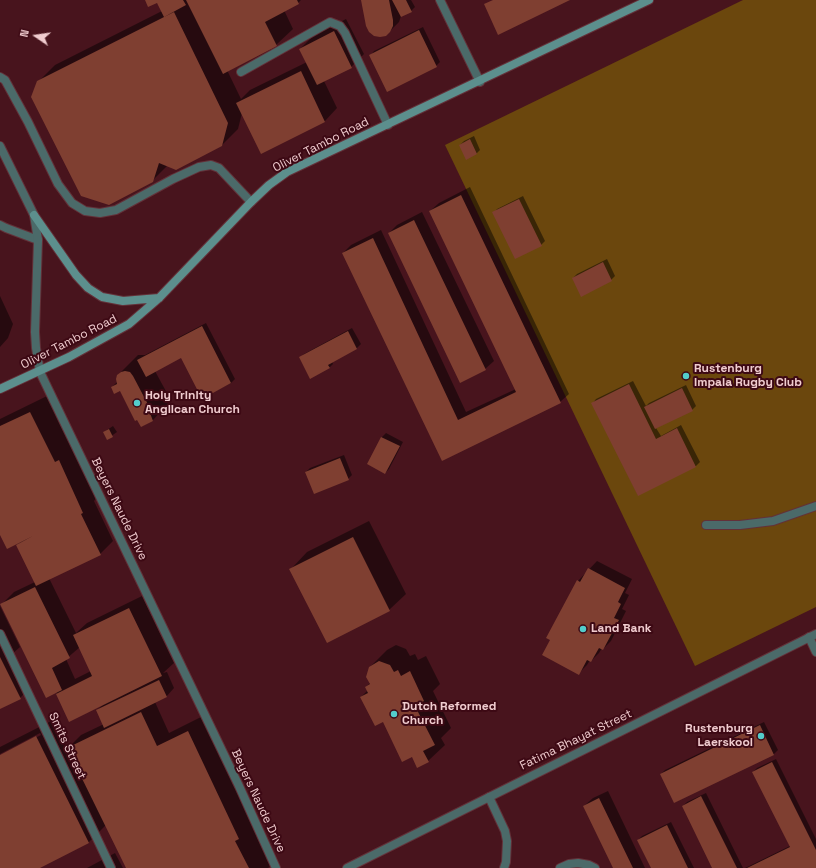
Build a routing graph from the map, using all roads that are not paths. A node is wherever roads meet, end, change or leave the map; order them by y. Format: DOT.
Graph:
graph roads {
  1 [pos="440,0"];
  2 [pos="649,0"];
  3 [pos="241,72"];
  4 [pos="0,78"];
  5 [pos="480,82"];
  6 [pos="388,125"];
  7 [pos="0,146"];
  8 [pos="251,202"];
  9 [pos="34,215"];
  10 [pos="0,225"];
  11 [pos="38,240"];
  12 [pos="159,298"];
  13 [pos="40,372"];
  14 [pos="0,389"];
  15 [pos="816,506"];
  16 [pos="706,525"];
  17 [pos="0,634"];
  18 [pos="813,636"];
  19 [pos="816,652"];
  20 [pos="489,797"];
  21 [pos="111,868"];
  22 [pos="276,868"];
  23 [pos="347,868"];
  24 [pos="504,868"];
  25 [pos="560,868"];
  26 [pos="595,868"];
  1 -- 5 [label="street"];
  2 -- 5 [label="main road, Oliver Tambo Road"];
  3 -- 6 [label="street"];
  4 -- 8 [label="street"];
  5 -- 6 [label="main road, Oliver Tambo Road"];
  6 -- 8 [label="main road, Oliver Tambo Road"];
  7 -- 9 [label="street, Beyers Naude Drive"];
  8 -- 12 [label="main road, Oliver Tambo Road"];
  9 -- 11 [label="street, Beyers Naude Drive"];
  9 -- 12 [label="main road"];
  10 -- 11 [label="street"];
  11 -- 13 [label="street, Beyers Naude Drive"];
  12 -- 13 [label="main road, Oliver Tambo Road"];
  13 -- 14 [label="main road, Oliver Tambo Road"];
  13 -- 22 [label="street, Beyers Naude Drive"];
  15 -- 16 [label="street"];
  17 -- 21 [label="street, Smits Street"];
  18 -- 19 [label="street"];
  18 -- 20 [label="street, Fatima Bhayat Street"];
  20 -- 23 [label="street, Fatima Bhayat Street"];
  20 -- 24 [label="street"];
  25 -- 26 [label="street"];
}
